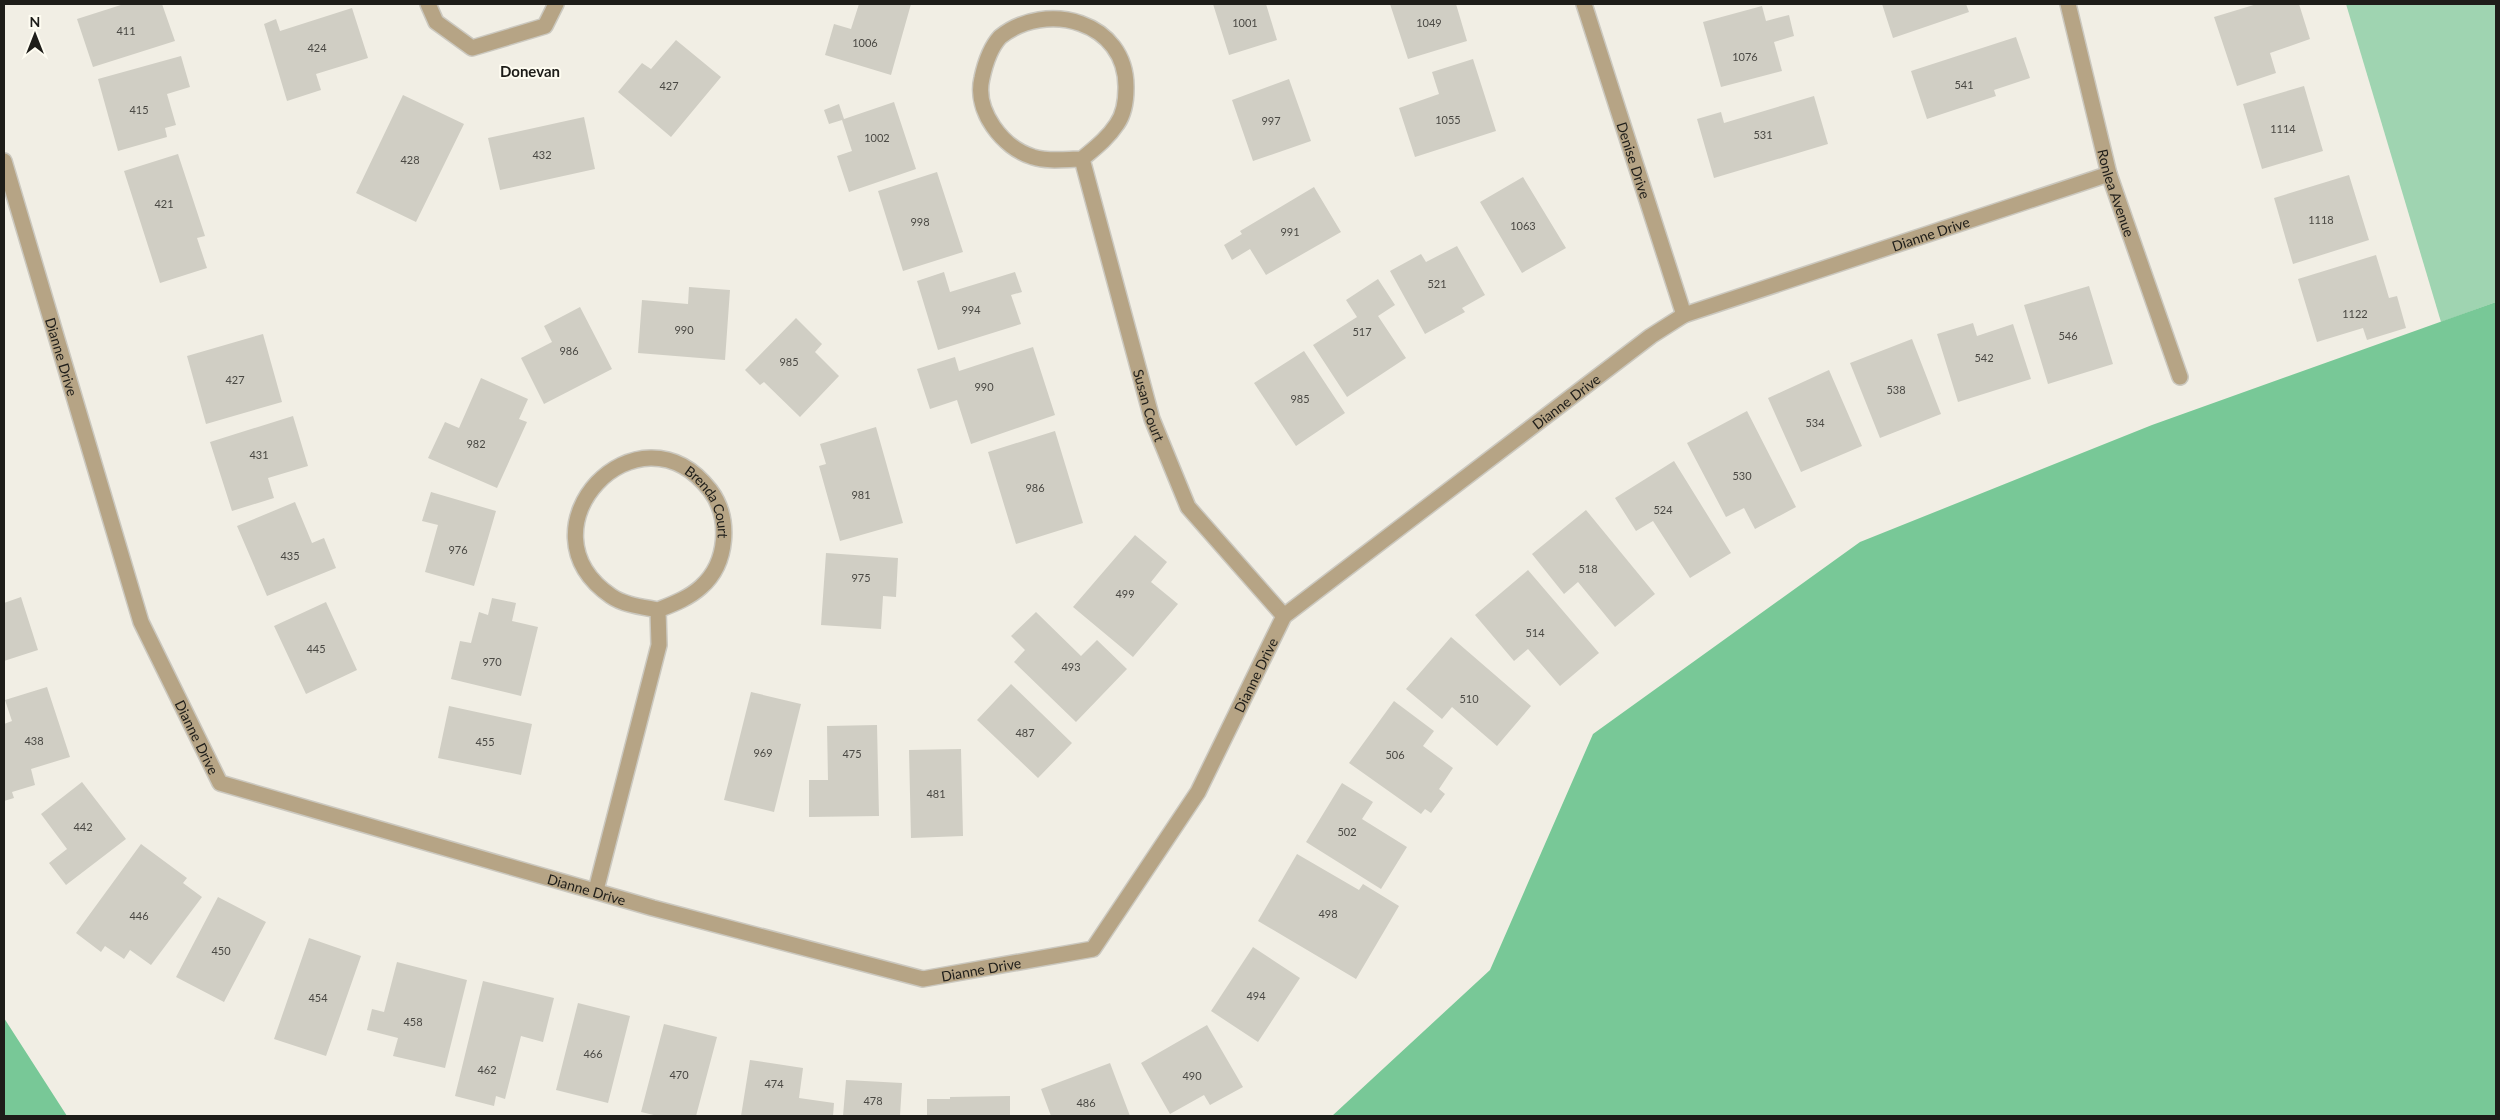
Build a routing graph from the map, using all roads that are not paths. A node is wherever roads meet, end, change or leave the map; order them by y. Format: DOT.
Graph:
graph roads {
  1 [pos="428,4"];
  2 [pos="556,4"];
  3 [pos="1584,4"];
  4 [pos="2068,4"];
  5 [pos="1082,159"];
  6 [pos="4,162"];
  7 [pos="2109,174"];
  8 [pos="1684,315"];
  9 [pos="2180,377"];
  10 [pos="658,610"];
  11 [pos="1284,616"];
  12 [pos="596,890"];
  1 -- 2 [label="street"];
  3 -- 8 [label="street, Denise Drive"];
  4 -- 7 [label="street, Ronlea Avenue"];
  5 -- 5 [label="street"];
  5 -- 11 [label="street, Susan Court"];
  6 -- 12 [label="street, Dianne Drive"];
  7 -- 8 [label="street, Dianne Drive"];
  7 -- 9 [label="street, Ronlea Avenue"];
  8 -- 11 [label="street, Dianne Drive"];
  10 -- 10 [label="street, Brenda Court"];
  10 -- 12 [label="street"];
  11 -- 12 [label="street, Dianne Drive"];
}
